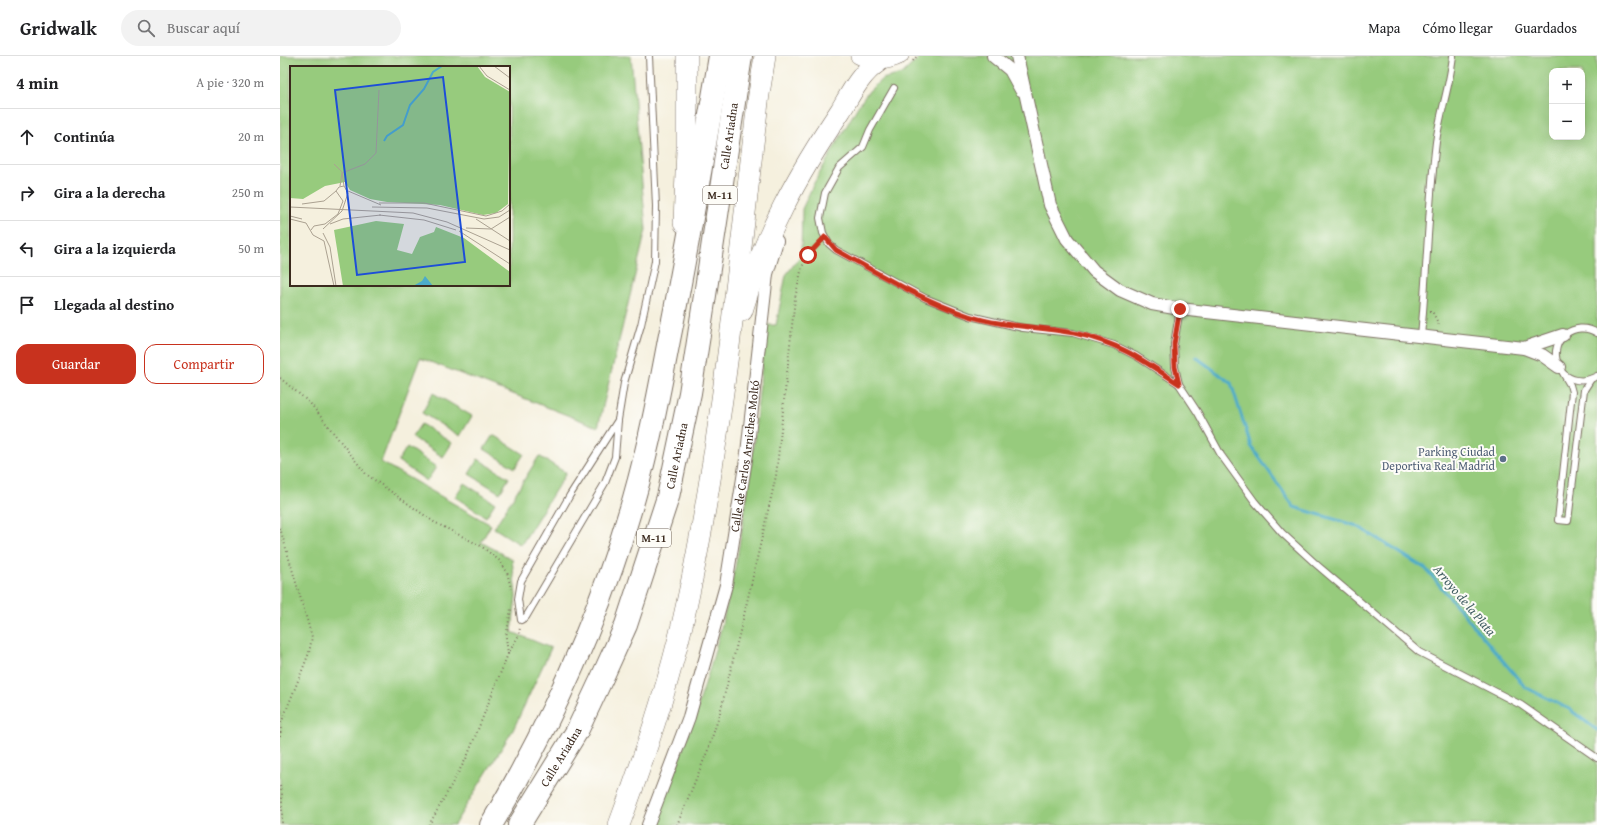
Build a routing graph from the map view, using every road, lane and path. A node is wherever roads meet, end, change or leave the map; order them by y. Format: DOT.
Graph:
graph roads {
  1 [pos="649,56"];
  2 [pos="687,56"];
  3 [pos="720,56"];
  4 [pos="741,56"];
  5 [pos="765,56"];
  6 [pos="858,56"];
  7 [pos="901,56"];
  8 [pos="993,56"];
  9 [pos="1017,56"];
  10 [pos="1024,56"];
  11 [pos="1453,56"];
  12 [pos="1004,60"];
  13 [pos="878,62"];
  14 [pos="1022,70"];
  15 [pos="894,88"];
  16 [pos="851,94"];
  17 [pos="1026,99"];
  18 [pos="825,237"];
  19 [pos="682,276"];
  20 [pos="1180,309"];
  21 [pos="1423,311"];
  22 [pos="1443,329"];
  23 [pos="1597,333"];
  24 [pos="1563,335"];
  25 [pos="1421,336"];
  26 [pos="1524,348"];
  27 [pos="1561,370"];
  28 [pos="280,378"];
  29 [pos="1594,378"];
  30 [pos="723,381"];
  31 [pos="1179,384"];
  32 [pos="618,420"];
  33 [pos="280,528"];
  34 [pos="512,595"];
  35 [pos="511,602"];
  36 [pos="520,620"];
  37 [pos="508,654"];
  38 [pos="281,726"];
  39 [pos="577,731"];
  40 [pos="280,737"];
  41 [pos="1597,758"];
  42 [pos="280,786"];
  43 [pos="496,816"];
  44 [pos="282,825"];
  45 [pos="429,825"];
  46 [pos="488,825"];
  47 [pos="519,825"];
  48 [pos="535,825"];
  49 [pos="619,825"];
  50 [pos="648,825"];
  51 [pos="677,825"];
  1 -- 32 [label="lane"];
  2 -- 19 [label="highway"];
  3 -- 19 [label="highway, Calle Ariadna / M-11"];
  4 -- 39 [label="highway, Calle Ariadna / M-11"];
  5 -- 30 [label="highway"];
  6 -- 13 [label="street"];
  7 -- 13 [label="street"];
  8 -- 12 [label="street"];
  9 -- 14 [label="street"];
  10 -- 14 [label="street"];
  11 -- 21 [label="lane"];
  12 -- 17 [label="street"];
  13 -- 16 [label="highway"];
  14 -- 17 [label="street"];
  15 -- 18 [label="lane"];
  16 -- 30 [label="highway"];
  16 -- 50 [label="street, Calle de Carlos Arniches Moltó"];
  17 -- 20 [label="street"];
  18 -- 31 [label="lane"];
  18 -- 51 [label="path"];
  19 -- 43 [label="highway, Calle Ariadna / M-11"];
  20 -- 25 [label="street"];
  20 -- 31 [label="lane"];
  21 -- 22 [label="path"];
  21 -- 25 [label="lane"];
  23 -- 24 [label="lane"];
  24 -- 26 [label="street"];
  24 -- 27 [label="lane"];
  25 -- 26 [label="street"];
  26 -- 27 [label="street"];
  27 -- 29 [label="lane"];
  27 -- 29 [label="lane"];
  28 -- 34 [label="path"];
  30 -- 49 [label="highway"];
  31 -- 41 [label="lane"];
  32 -- 36 [label="lane"];
  32 -- 36 [label="lane"];
  33 -- 38 [label="path"];
  35 -- 37 [label="path"];
  36 -- 37 [label="path"];
  37 -- 45 [label="path"];
  38 -- 40 [label="path"];
  39 -- 47 [label="highway, Calle Ariadna / M-11"];
  39 -- 48 [label="highway"];
  42 -- 44 [label="path"];
  43 -- 46 [label="highway, Calle Ariadna"];
}
